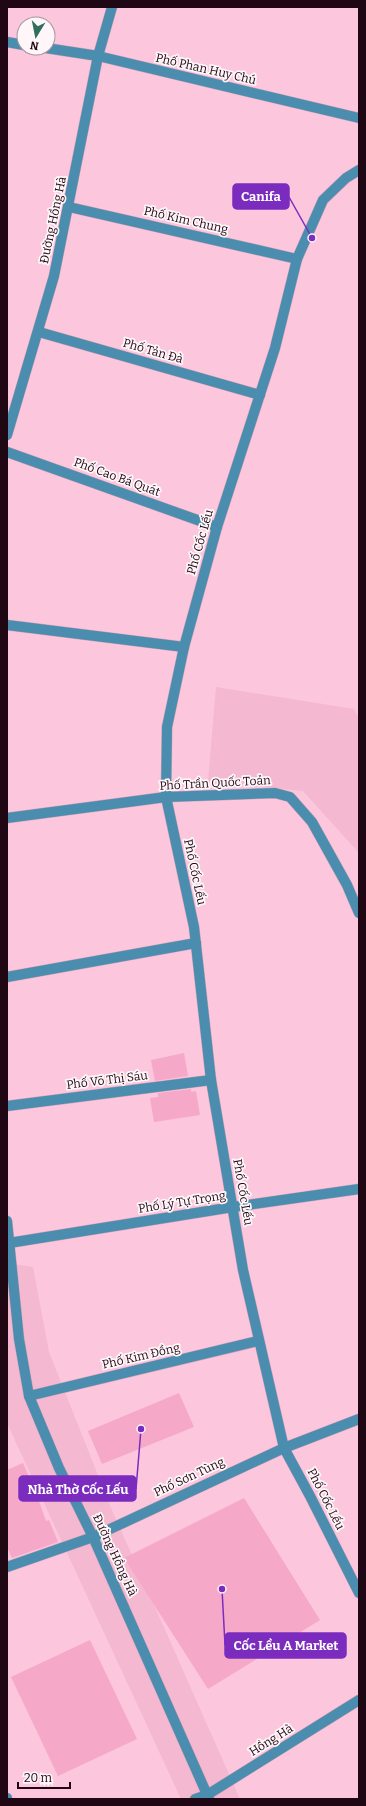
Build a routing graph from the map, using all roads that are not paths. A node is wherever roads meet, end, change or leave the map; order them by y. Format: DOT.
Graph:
graph roads {
  1 [pos="112,7"];
  2 [pos="56,50"];
  3 [pos="98,56"];
  4 [pos="359,118"];
  5 [pos="359,170"];
  6 [pos="69,207"];
  7 [pos="297,259"];
  8 [pos="39,332"];
  9 [pos="260,395"];
  10 [pos="7,435"];
  11 [pos="7,452"];
  12 [pos="217,527"];
  13 [pos="7,624"];
  14 [pos="184,646"];
  15 [pos="166,798"];
  16 [pos="7,818"];
  17 [pos="359,913"];
  18 [pos="196,943"];
  19 [pos="7,977"];
  20 [pos="211,1080"];
  21 [pos="7,1106"];
  22 [pos="359,1189"];
  23 [pos="233,1207"];
  24 [pos="7,1221"];
  25 [pos="9,1244"];
  26 [pos="258,1341"];
  27 [pos="29,1396"];
  28 [pos="359,1419"];
  29 [pos="284,1448"];
  30 [pos="93,1537"];
  31 [pos="7,1567"];
  32 [pos="359,1593"];
  33 [pos="359,1700"];
  34 [pos="208,1797"];
  35 [pos="195,1799"];
  1 -- 3 [label="street, Đường Hồng Hà"];
  2 -- 3 [label="street, Phố Phan Huy Chú"];
  3 -- 4 [label="street, Phố Phan Huy Chú"];
  3 -- 6 [label="street, Đường Hồng Hà"];
  5 -- 7 [label="street, Phố Cốc Lếu"];
  6 -- 7 [label="street, Phố Kim Chung"];
  6 -- 8 [label="street, Đường Hồng Hà"];
  7 -- 9 [label="street, Phố Cốc Lếu"];
  8 -- 9 [label="street, Phố Tản Đà"];
  8 -- 10 [label="street, Đường Hồng Hà"];
  9 -- 12 [label="street, Phố Cốc Lếu"];
  11 -- 12 [label="street, Phố Cao Bá Quát"];
  12 -- 14 [label="street, Phố Cốc Lếu"];
  13 -- 14 [label="street"];
  14 -- 15 [label="street, Phố Cốc Lếu"];
  15 -- 16 [label="street, Phố Trần Quốc Toản"];
  15 -- 17 [label="street, Phố Trần Quốc Toản"];
  15 -- 18 [label="street, Phố Cốc Lếu"];
  18 -- 19 [label="street"];
  18 -- 20 [label="street, Phố Cốc Lếu"];
  20 -- 21 [label="street, Phố Võ Thị Sáu"];
  20 -- 23 [label="street, Phố Cốc Lếu"];
  22 -- 23 [label="street, Phố Lý Tự Trọng"];
  23 -- 25 [label="street, Phố Lý Tự Trọng"];
  23 -- 26 [label="street, Phố Cốc Lếu"];
  24 -- 25 [label="street, Đường Hồng Hà"];
  25 -- 27 [label="street, Đường Hồng Hà"];
  26 -- 27 [label="street, Phố Kim Đồng"];
  26 -- 29 [label="street, Phố Cốc Lếu"];
  27 -- 30 [label="street, Đường Hồng Hà"];
  28 -- 29 [label="street, Phố Sơn Tùng"];
  29 -- 30 [label="street, Phố Sơn Tùng"];
  29 -- 32 [label="street, Phố Cốc Lếu"];
  30 -- 31 [label="street, Phố Sơn Tùng"];
  30 -- 34 [label="street, Đường Hồng Hà"];
  33 -- 34 [label="street, Hồng Hà"];
  34 -- 35 [label="street, Hồng Hà"];
}
